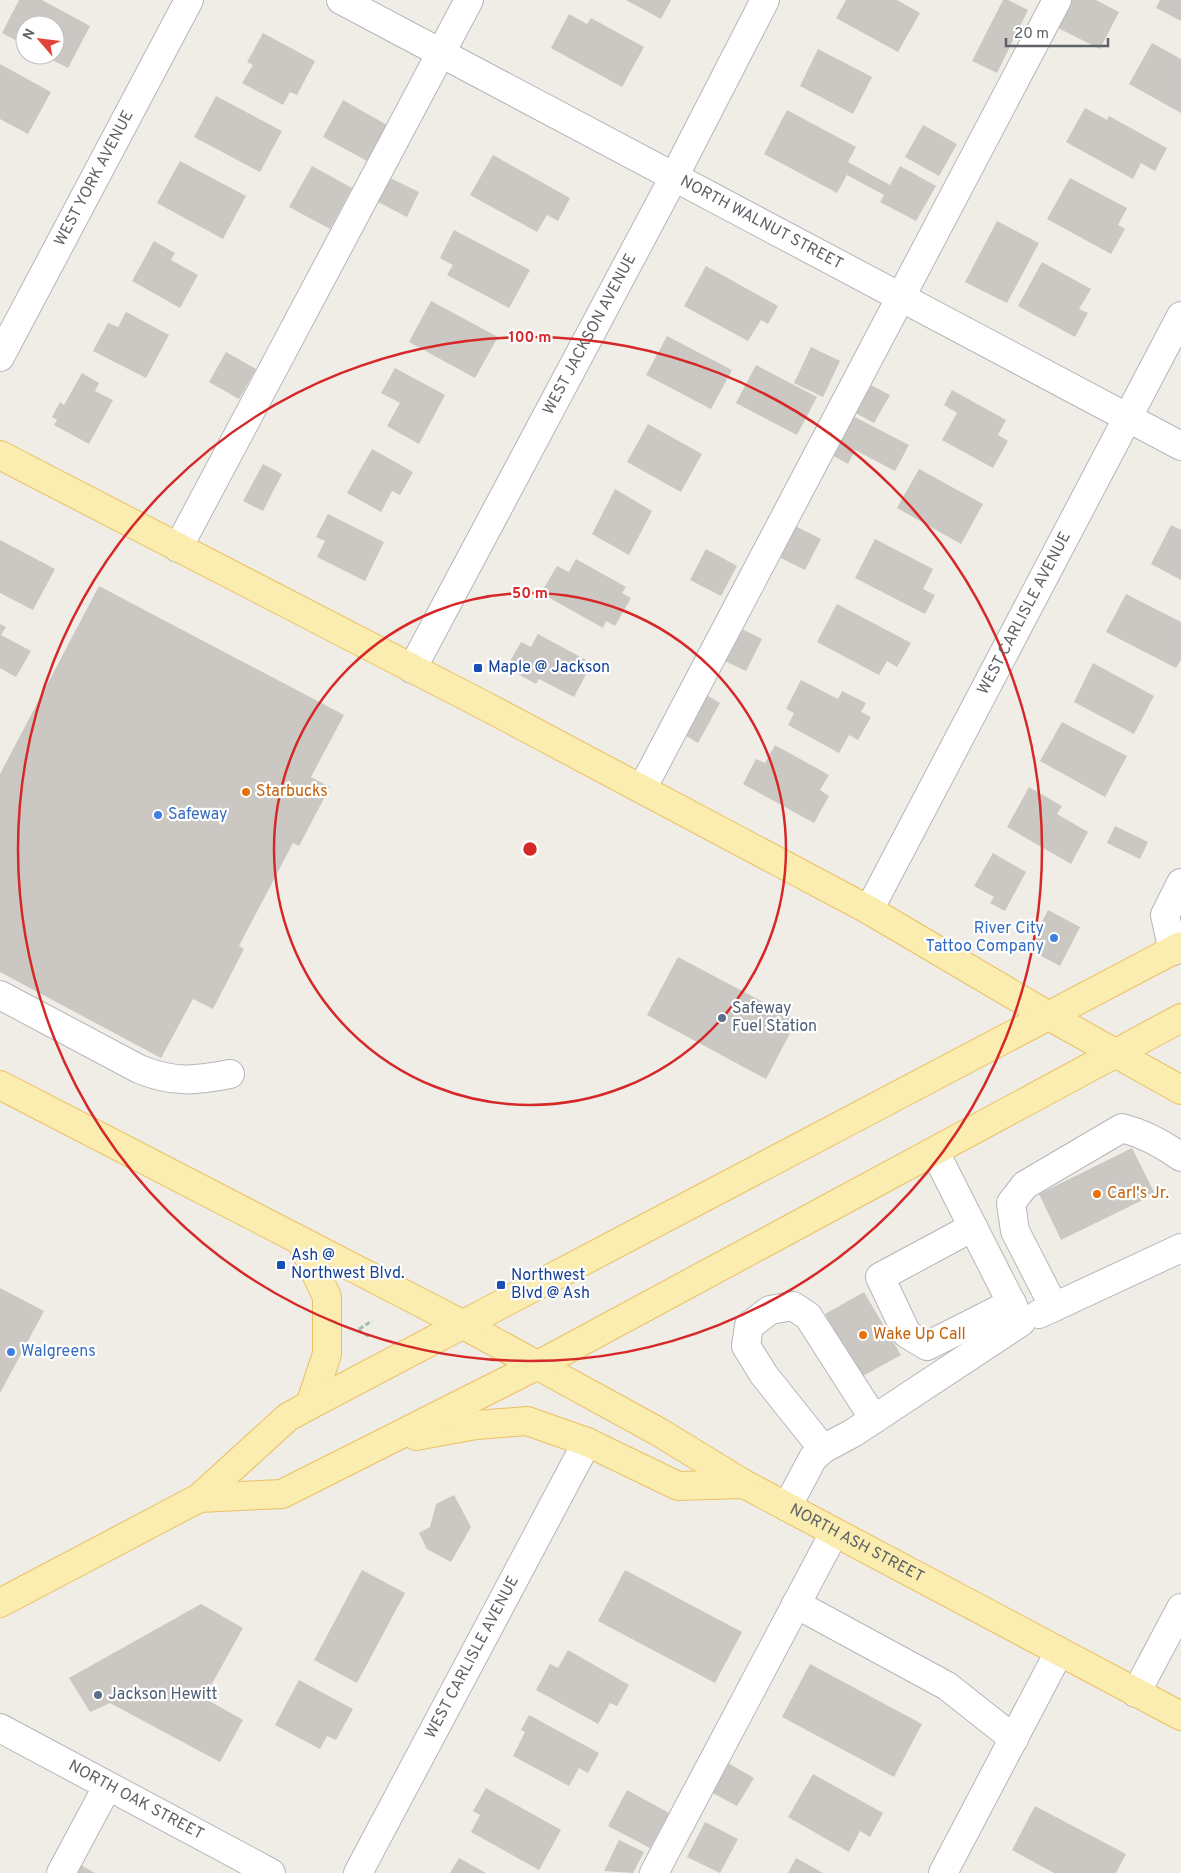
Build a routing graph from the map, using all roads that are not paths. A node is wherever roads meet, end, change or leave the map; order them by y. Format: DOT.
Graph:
graph roads {
  1 [pos="189,0"];
  2 [pos="342,0"];
  3 [pos="469,0"];
  4 [pos="765,0"];
  5 [pos="1057,0"];
  6 [pos="440,53"];
  7 [pos="674,177"];
  8 [pos="902,297"];
  9 [pos="1181,316"];
  10 [pos="0,357"];
  11 [pos="1128,417"];
  12 [pos="1181,446"];
  13 [pos="0,455"];
  14 [pos="178,548"];
  15 [pos="412,669"];
  16 [pos="642,789"];
  17 [pos="1181,883"];
  18 [pos="869,910"];
  19 [pos="1177,948"];
  20 [pos="0,996"];
  21 [pos="1049,1016"];
  22 [pos="1181,1018"];
  23 [pos="1116,1054"];
  24 [pos="230,1074"];
  25 [pos="0,1086"];
  26 [pos="1181,1090"];
  27 [pos="935,1152"];
  28 [pos="1181,1157"];
  29 [pos="973,1228"];
  30 [pos="301,1242"];
  31 [pos="1181,1248"];
  32 [pos="1054,1307"];
  33 [pos="1017,1312"];
  34 [pos="462,1324"];
  35 [pos="538,1364"];
  36 [pos="310,1405"];
  37 [pos="874,1418"];
  38 [pos="587,1442"];
  39 [pos="383,1443"];
  40 [pos="823,1449"];
  41 [pos="744,1484"];
  42 [pos="199,1498"];
  43 [pos="787,1507"];
  44 [pos="834,1533"];
  45 [pos="0,1603"];
  46 [pos="796,1604"];
  47 [pos="1181,1608"];
  48 [pos="1059,1652"];
  49 [pos="1136,1692"];
  50 [pos="1181,1716"];
  51 [pos="0,1728"];
  52 [pos="1014,1739"];
  53 [pos="107,1787"];
  54 [pos="62,1873"];
  55 [pos="271,1873"];
  56 [pos="358,1873"];
  57 [pos="654,1873"];
  58 [pos="943,1873"];
  1 -- 10 [label="street, WEST YORK AVENUE"];
  2 -- 6 [label="street, NORTH WALNUT STREET"];
  3 -- 6 [label="street"];
  4 -- 7 [label="street, WEST JACKSON AVENUE"];
  5 -- 8 [label="street"];
  6 -- 7 [label="street, NORTH WALNUT STREET"];
  6 -- 14 [label="street"];
  7 -- 8 [label="street, NORTH WALNUT STREET"];
  7 -- 15 [label="street, WEST JACKSON AVENUE"];
  8 -- 11 [label="street, NORTH WALNUT STREET"];
  8 -- 16 [label="street"];
  9 -- 11 [label="street, WEST CARLISLE AVENUE"];
  11 -- 12 [label="street, NORTH WALNUT STREET"];
  11 -- 18 [label="street, WEST CARLISLE AVENUE"];
  13 -- 14 [label="main road"];
  14 -- 15 [label="main road"];
  15 -- 16 [label="main road"];
  16 -- 18 [label="main road"];
  17 -- 19 [label="street"];
  18 -- 21 [label="main road"];
  19 -- 21 [label="main road"];
  20 -- 24 [label="street"];
  21 -- 23 [label="main road"];
  21 -- 34 [label="main road"];
  22 -- 23 [label="main road"];
  23 -- 26 [label="main road"];
  23 -- 27 [label="main road"];
  25 -- 30 [label="main road, NORTH ASH STREET"];
  27 -- 29 [label="street"];
  27 -- 35 [label="main road"];
  28 -- 32 [label="street"];
  29 -- 33 [label="street"];
  29 -- 33 [label="street"];
  30 -- 34 [label="main road, NORTH ASH STREET"];
  30 -- 36 [label="main road"];
  31 -- 32 [label="street"];
  32 -- 33 [label="street"];
  33 -- 37 [label="street"];
  34 -- 35 [label="main road, NORTH ASH STREET"];
  34 -- 36 [label="main road"];
  35 -- 39 [label="main road"];
  35 -- 41 [label="main road, NORTH ASH STREET"];
  36 -- 42 [label="main road"];
  37 -- 40 [label="street"];
  37 -- 40 [label="street"];
  38 -- 39 [label="main road"];
  38 -- 41 [label="main road"];
  38 -- 56 [label="street, WEST CARLISLE AVENUE"];
  39 -- 42 [label="main road"];
  40 -- 43 [label="street"];
  41 -- 43 [label="main road, NORTH ASH STREET"];
  42 -- 45 [label="main road"];
  43 -- 44 [label="main road, NORTH ASH STREET"];
  44 -- 46 [label="street"];
  44 -- 48 [label="main road, NORTH ASH STREET"];
  46 -- 52 [label="street"];
  46 -- 57 [label="street"];
  47 -- 49 [label="street"];
  48 -- 49 [label="main road, NORTH ASH STREET"];
  48 -- 52 [label="street"];
  49 -- 50 [label="main road, NORTH ASH STREET"];
  51 -- 53 [label="street, NORTH OAK STREET"];
  52 -- 58 [label="street"];
  53 -- 54 [label="street"];
  53 -- 55 [label="street, NORTH OAK STREET"];
}
